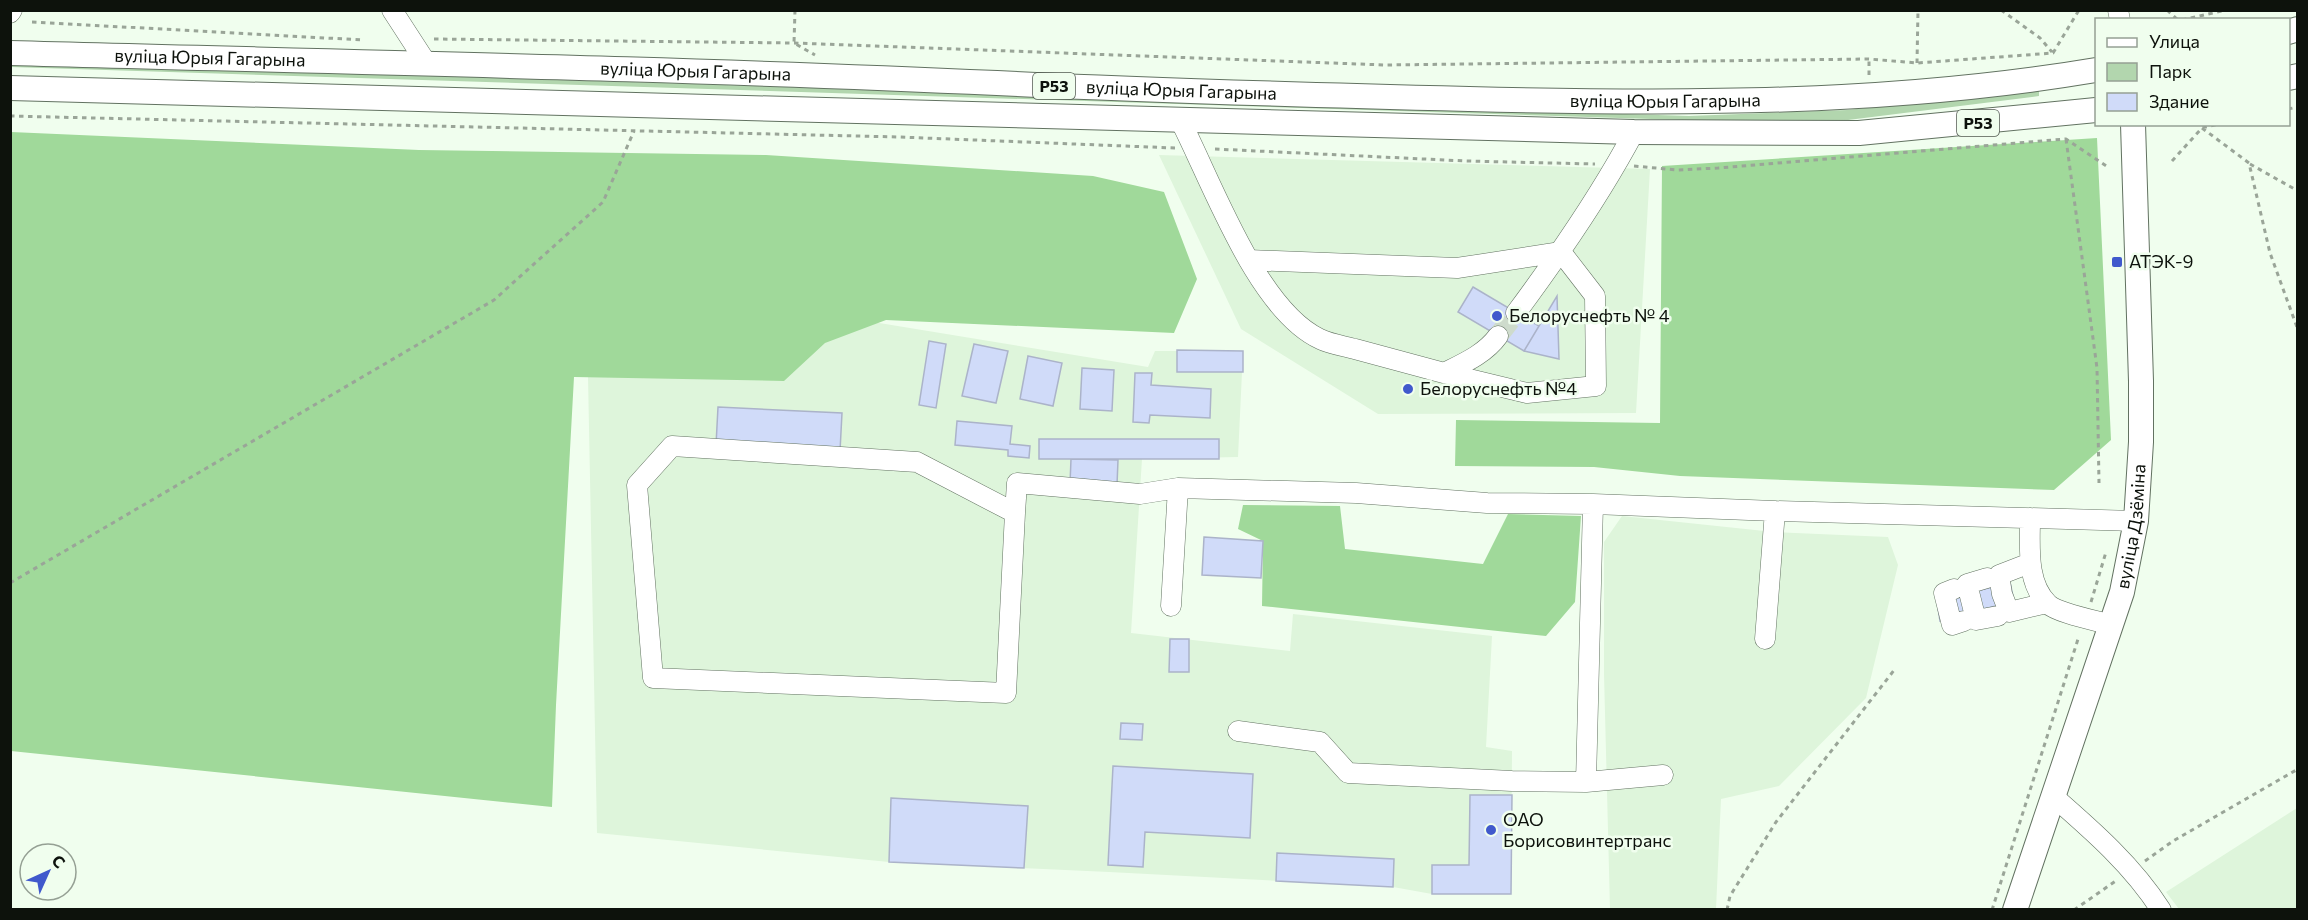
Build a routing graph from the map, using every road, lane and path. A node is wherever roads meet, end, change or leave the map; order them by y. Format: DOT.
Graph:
graph roads {
  1 [pos="392,10"];
  2 [pos="795,10"];
  3 [pos="1918,10"];
  4 [pos="2001,10"];
  5 [pos="2079,10"];
  6 [pos="2226,10"];
  7 [pos="2191,18"];
  8 [pos="32,22"];
  9 [pos="425,39"];
  10 [pos="370,40"];
  11 [pos="794,43"];
  12 [pos="10,53"];
  13 [pos="2053,53"];
  14 [pos="2057,58"];
  15 [pos="821,59"];
  16 [pos="1917,63"];
  17 [pos="427,64"];
  18 [pos="2095,70"];
  19 [pos="10,88"];
  20 [pos="2095,110"];
  21 [pos="10,116"];
  22 [pos="1179,118"];
  23 [pos="2133,126"];
  24 [pos="2210,126"];
  25 [pos="2202,128"];
  26 [pos="634,131"];
  27 [pos="1634,132"];
  28 [pos="2066,139"];
  29 [pos="1195,149"];
  30 [pos="2172,161"];
  31 [pos="2249,163"];
  32 [pos="1617,165"];
  33 [pos="2108,166"];
  34 [pos="2298,191"];
  35 [pos="1561,252"];
  36 [pos="1249,260"];
  37 [pos="1516,313"];
  38 [pos="2298,330"];
  39 [pos="1498,336"];
  40 [pos="1444,373"];
  41 [pos="2099,483"];
  42 [pos="1178,488"];
  43 [pos="1593,504"];
  44 [pos="1775,511"];
  45 [pos="1015,513"];
  46 [pos="2030,519"];
  47 [pos="2136,520"];
  48 [pos="2106,552"];
  49 [pos="2030,563"];
  50 [pos="1993,576"];
  51 [pos="10,583"];
  52 [pos="2047,603"];
  53 [pos="1171,606"];
  54 [pos="2003,614"];
  55 [pos="2085,618"];
  56 [pos="2111,624"];
  57 [pos="1765,639"];
  58 [pos="1895,669"];
  59 [pos="1238,731"];
  60 [pos="2298,769"];
  61 [pos="1663,775"];
  62 [pos="1586,782"];
  63 [pos="2054,797"];
  64 [pos="2131,870"];
  65 [pos="1727,909"];
  66 [pos="1992,909"];
  67 [pos="2015,909"];
  68 [pos="2074,909"];
  69 [pos="2161,909"];
  1 -- 17 [label="street"];
  2 -- 11 [label="path"];
  3 -- 16 [label="path"];
  4 -- 13 [label="path"];
  5 -- 13 [label="path"];
  6 -- 7 [label="path"];
  8 -- 10 [label="path"];
  9 -- 11 [label="path"];
  11 -- 15 [label="path"];
  11 -- 16 [label="path"];
  12 -- 17 [label="main road, вуліца Юрыя Гагарына / Р53"];
  13 -- 14 [label="path"];
  13 -- 16 [label="path"];
  17 -- 18 [label="main road, вуліца Юрыя Гагарына / Р53"];
  19 -- 22 [label="main road, вуліца Юрыя Гагарына / Р53"];
  20 -- 27 [label="main road, вуліца Юрыя Гагарына / Р53"];
  21 -- 26 [label="path"];
  22 -- 27 [label="main road, вуліца Юрыя Гагарына / Р53"];
  22 -- 29 [label="street"];
  23 -- 47 [label="main road, вуліца Дзёміна"];
  24 -- 25 [label="path"];
  25 -- 30 [label="path"];
  25 -- 31 [label="path"];
  26 -- 29 [label="path"];
  26 -- 51 [label="path"];
  27 -- 32 [label="street"];
  28 -- 32 [label="path"];
  28 -- 33 [label="path"];
  28 -- 41 [label="path"];
  29 -- 32 [label="path"];
  29 -- 36 [label="street"];
  31 -- 34 [label="path"];
  31 -- 38 [label="path"];
  32 -- 35 [label="street"];
  35 -- 36 [label="street"];
  35 -- 37 [label="street"];
  35 -- 40 [label="street"];
  36 -- 40 [label="street"];
  39 -- 40 [label="street"];
  42 -- 43 [label="street"];
  42 -- 45 [label="street"];
  42 -- 53 [label="street"];
  43 -- 44 [label="street"];
  43 -- 62 [label="street"];
  44 -- 46 [label="street"];
  44 -- 57 [label="street"];
  45 -- 45 [label="street"];
  46 -- 47 [label="street"];
  46 -- 49 [label="street"];
  47 -- 56 [label="main road, вуліца Дзёміна"];
  48 -- 55 [label="path"];
  49 -- 50 [label="street"];
  49 -- 52 [label="street"];
  50 -- 54 [label="street"];
  50 -- 54 [label="street"];
  52 -- 54 [label="street"];
  52 -- 55 [label="street"];
  55 -- 56 [label="street"];
  55 -- 66 [label="path"];
  56 -- 63 [label="main road, вуліца Дзёміна"];
  58 -- 65 [label="path"];
  59 -- 62 [label="street"];
  60 -- 64 [label="path"];
  61 -- 62 [label="street"];
  63 -- 64 [label="street"];
  63 -- 67 [label="main road, вуліца Дзёміна"];
  64 -- 68 [label="path"];
  64 -- 69 [label="street"];
}
